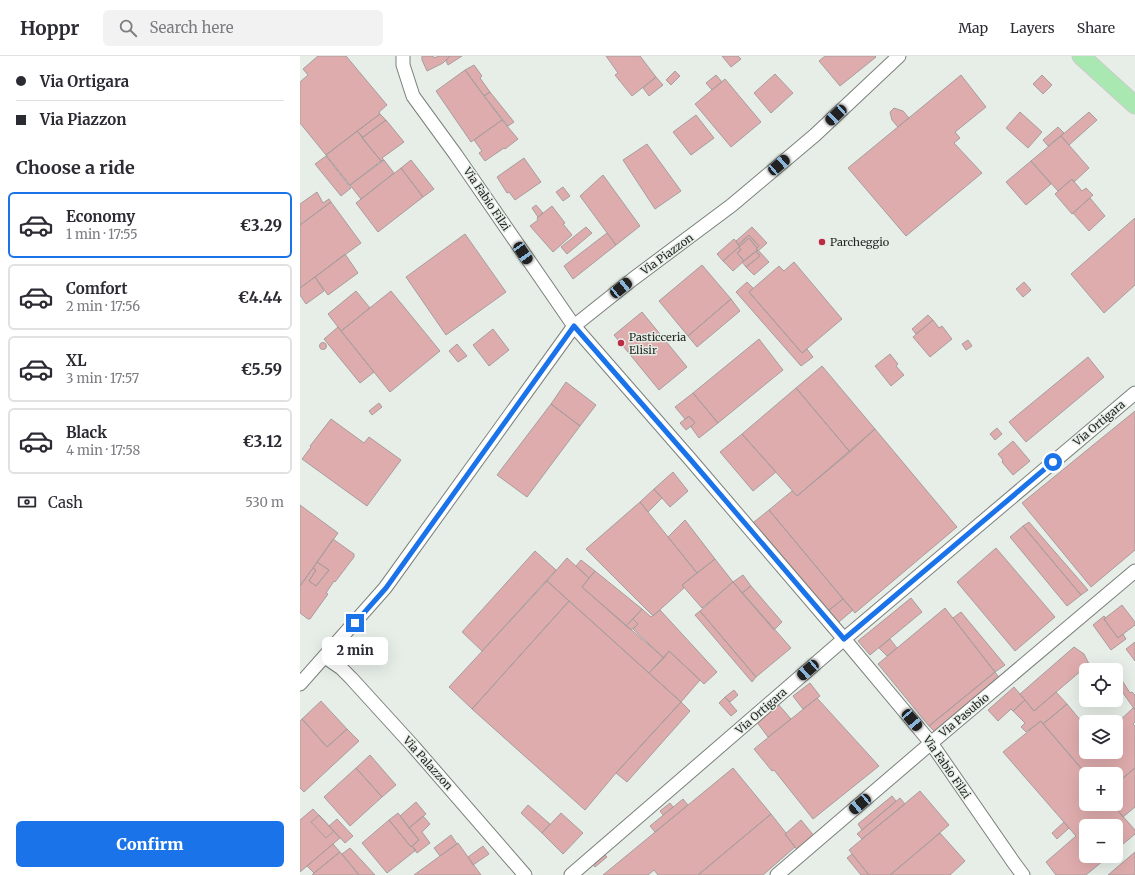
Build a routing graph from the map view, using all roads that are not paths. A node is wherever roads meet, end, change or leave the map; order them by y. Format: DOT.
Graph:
graph roads {
  1 [pos="403,56"];
  2 [pos="899,56"];
  3 [pos="1082,56"];
  4 [pos="1135,105"];
  5 [pos="574,326"];
  6 [pos="1135,393"];
  7 [pos="1135,571"];
  8 [pos="844,639"];
  9 [pos="325,658"];
  10 [pos="300,684"];
  11 [pos="931,743"];
  12 [pos="526,875"];
  13 [pos="571,875"];
  14 [pos="777,875"];
  15 [pos="1023,875"];
  1 -- 5 [label="street, Via Fabio Filzi"];
  2 -- 5 [label="street, Via Piazzon"];
  3 -- 4 [label="main road"];
  5 -- 8 [label="street, Via Fabio Filzi"];
  5 -- 9 [label="street, Via Piazzon"];
  6 -- 8 [label="street, Via Ortigara"];
  7 -- 11 [label="street, Via Pasubio"];
  8 -- 11 [label="street, Via Fabio Filzi"];
  8 -- 13 [label="street, Via Ortigara"];
  9 -- 10 [label="street, Via Piazzon"];
  9 -- 12 [label="street, Via Palazzon"];
  11 -- 14 [label="street, Via Pasubio"];
  11 -- 15 [label="street, Via Fabio Filzi"];
}
